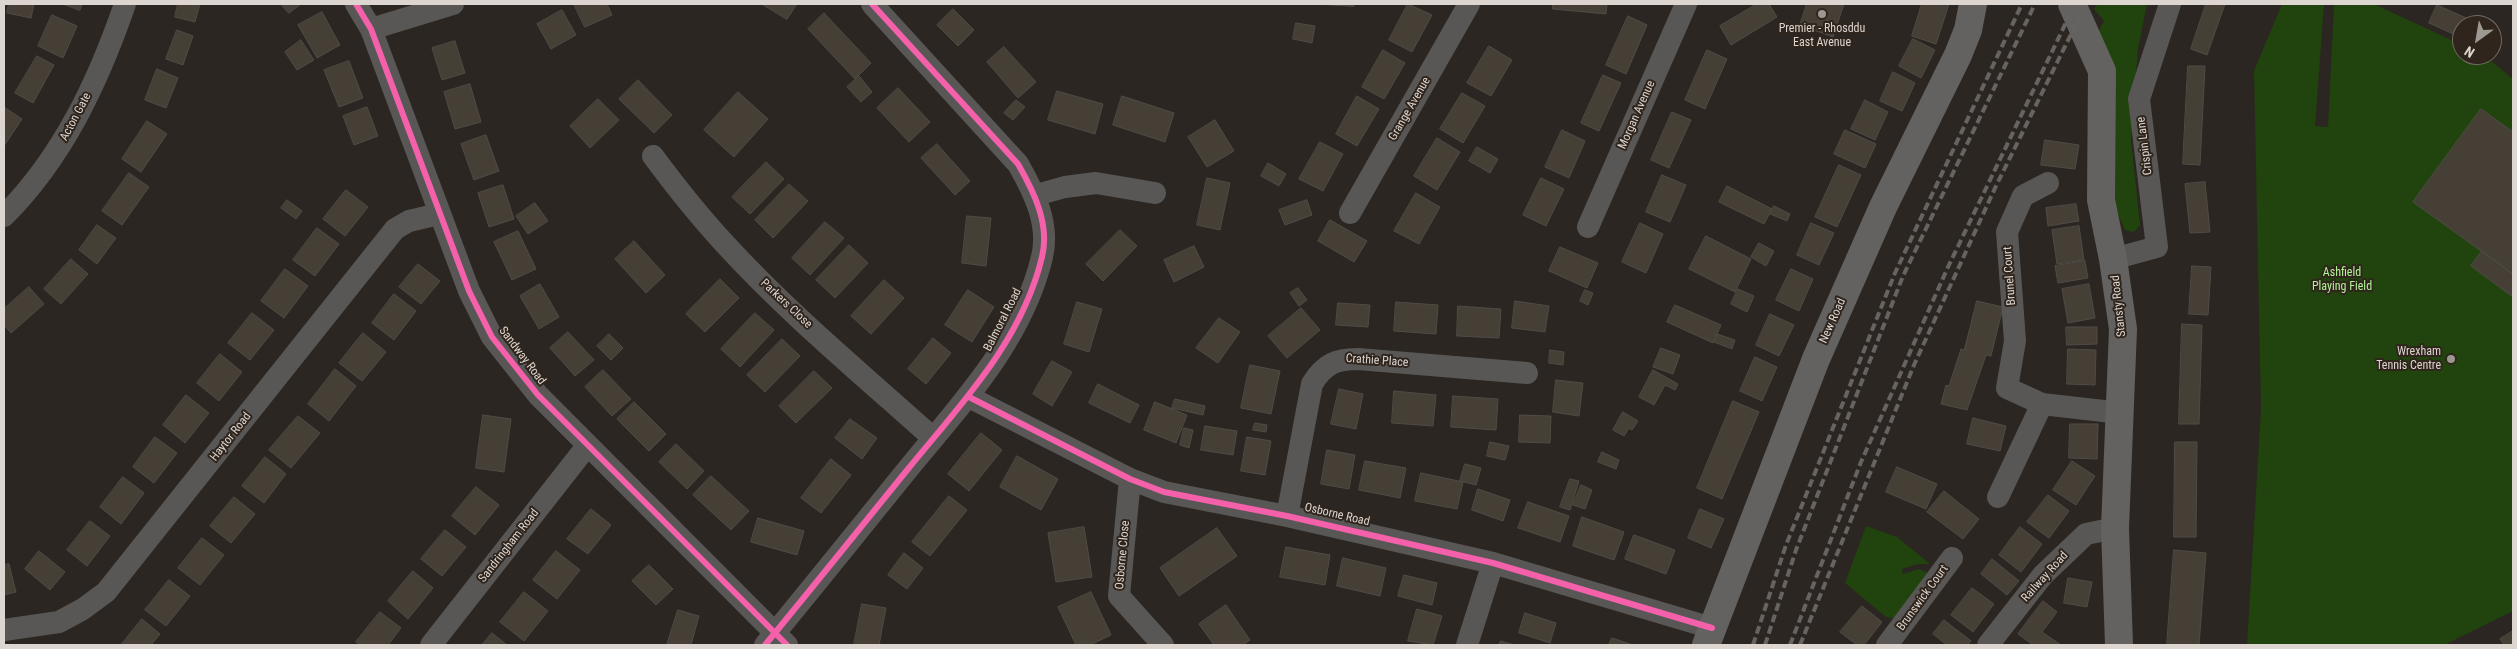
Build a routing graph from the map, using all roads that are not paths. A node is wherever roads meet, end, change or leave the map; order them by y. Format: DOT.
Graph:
graph roads {
  1 [pos="125,4"];
  2 [pos="356,4"];
  3 [pos="454,4"];
  4 [pos="872,4"];
  5 [pos="1469,4"];
  6 [pos="1686,4"];
  7 [pos="1974,4"];
  8 [pos="2072,4"];
  9 [pos="2170,4"];
  10 [pos="371,29"];
  11 [pos="653,156"];
  12 [pos="2048,183"];
  13 [pos="1155,193"];
  14 [pos="1036,195"];
  15 [pos="1350,213"];
  16 [pos="439,214"];
  17 [pos="4,216"];
  18 [pos="1588,227"];
  19 [pos="2114,259"];
  20 [pos="1527,373"];
  21 [pos="969,397"];
  22 [pos="2042,404"];
  23 [pos="2121,413"];
  24 [pos="933,438"];
  25 [pos="587,446"];
  26 [pos="1130,479"];
  27 [pos="1998,497"];
  28 [pos="1287,516"];
  29 [pos="2115,528"];
  30 [pos="1952,558"];
  31 [pos="1493,563"];
  32 [pos="4,630"];
  33 [pos="1709,637"];
  34 [pos="776,641"];
  35 [pos="1894,643"];
  36 [pos="431,645"];
  37 [pos="1163,645"];
  38 [pos="1467,645"];
  39 [pos="1988,645"];
  40 [pos="2119,645"];
  1 -- 17 [label="street, Acton Gate"];
  2 -- 10 [label="street, Sandway Road"];
  3 -- 10 [label="street"];
  4 -- 14 [label="street, Balmoral Road"];
  5 -- 15 [label="street, Grange Avenue"];
  6 -- 18 [label="street, Morgan Avenue"];
  7 -- 33 [label="main road, New Road"];
  8 -- 19 [label="main road, Stansty Road"];
  9 -- 19 [label="street, Crispin Lane"];
  10 -- 16 [label="street, Sandway Road"];
  11 -- 24 [label="street, Parkers Close"];
  12 -- 22 [label="street, Brunel Court"];
  13 -- 14 [label="street"];
  14 -- 21 [label="street, Balmoral Road"];
  16 -- 25 [label="street, Sandway Road"];
  16 -- 32 [label="street, Haytor Road"];
  19 -- 23 [label="main road, Stansty Road"];
  20 -- 28 [label="street, Crathie Place"];
  21 -- 24 [label="street, Balmoral Road"];
  21 -- 26 [label="street, Osborne Road"];
  22 -- 23 [label="street, Brunel Court"];
  22 -- 27 [label="street"];
  23 -- 29 [label="main road, Stansty Road"];
  24 -- 34 [label="street, Balmoral Road"];
  25 -- 34 [label="street, Sandway Road"];
  25 -- 36 [label="street, Sandringham Road"];
  26 -- 28 [label="street, Osborne Road"];
  26 -- 37 [label="street, Osborne Close"];
  28 -- 31 [label="street, Osborne Road"];
  29 -- 39 [label="street, Railway Road"];
  29 -- 40 [label="main road, Stansty Road"];
  30 -- 35 [label="street, Brunswick Court"];
  31 -- 33 [label="street, Osborne Road"];
  31 -- 38 [label="street"];
}
